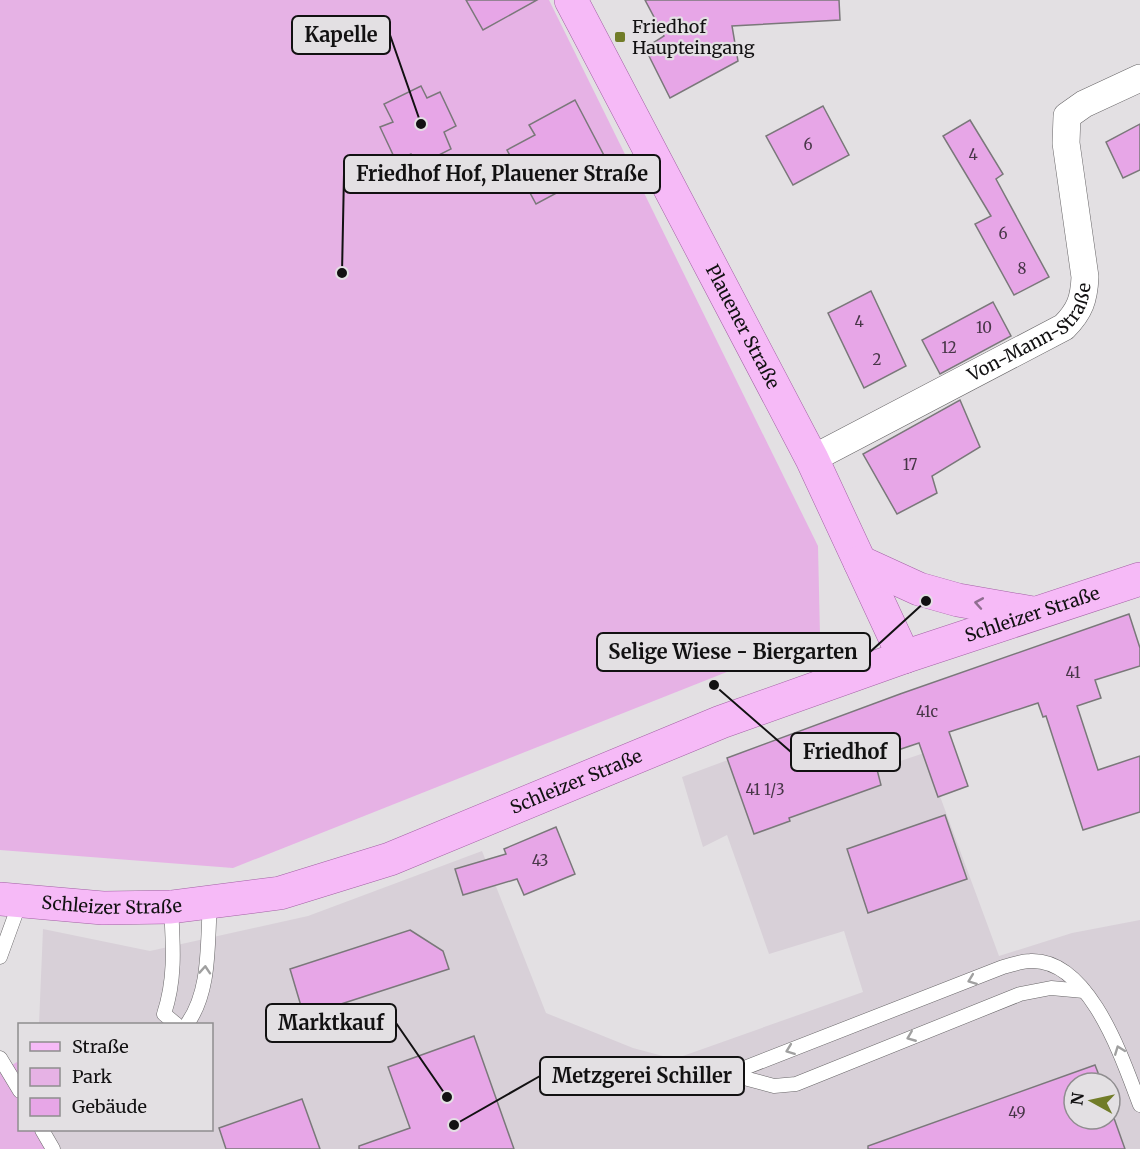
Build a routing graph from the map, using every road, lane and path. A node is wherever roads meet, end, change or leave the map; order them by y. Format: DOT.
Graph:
graph roads {
  1 [pos="571,0"];
  2 [pos="1140,78"];
  3 [pos="812,459"];
  4 [pos="860,562"];
  5 [pos="1140,579"];
  6 [pos="1036,613"];
  7 [pos="904,657"];
  8 [pos="10,901"];
  9 [pos="210,903"];
  10 [pos="171,907"];
  11 [pos="0,957"];
  12 [pos="1086,992"];
  13 [pos="175,1023"];
  14 [pos="189,1023"];
  15 [pos="0,1058"];
  16 [pos="18,1088"];
  17 [pos="1140,1105"];
  18 [pos="43,1131"];
  19 [pos="53,1149"];
  1 -- 3 [label="main road, Plauener Straße"];
  2 -- 3 [label="street, Von-Mann-Straße"];
  3 -- 4 [label="main road, Plauener Straße"];
  6 -- 4 [label="main road, one-way"];
  4 -- 7 [label="main road, Plauener Straße"];
  5 -- 6 [label="main road, Schleizer Straße"];
  6 -- 7 [label="main road, Schleizer Straße"];
  7 -- 9 [label="main road, Schleizer Straße"];
  8 -- 10 [label="main road, Schleizer Straße"];
  8 -- 11 [label="lane"];
  9 -- 10 [label="main road, Schleizer Straße"];
  14 -- 9 [label="lane, one-way"];
  10 -- 13 [label="lane"];
  12 -- 12 [label="lane"];
  17 -- 12 [label="lane, one-way"];
  15 -- 16 [label="lane"];
  18 -- 19 [label="lane"];
}
